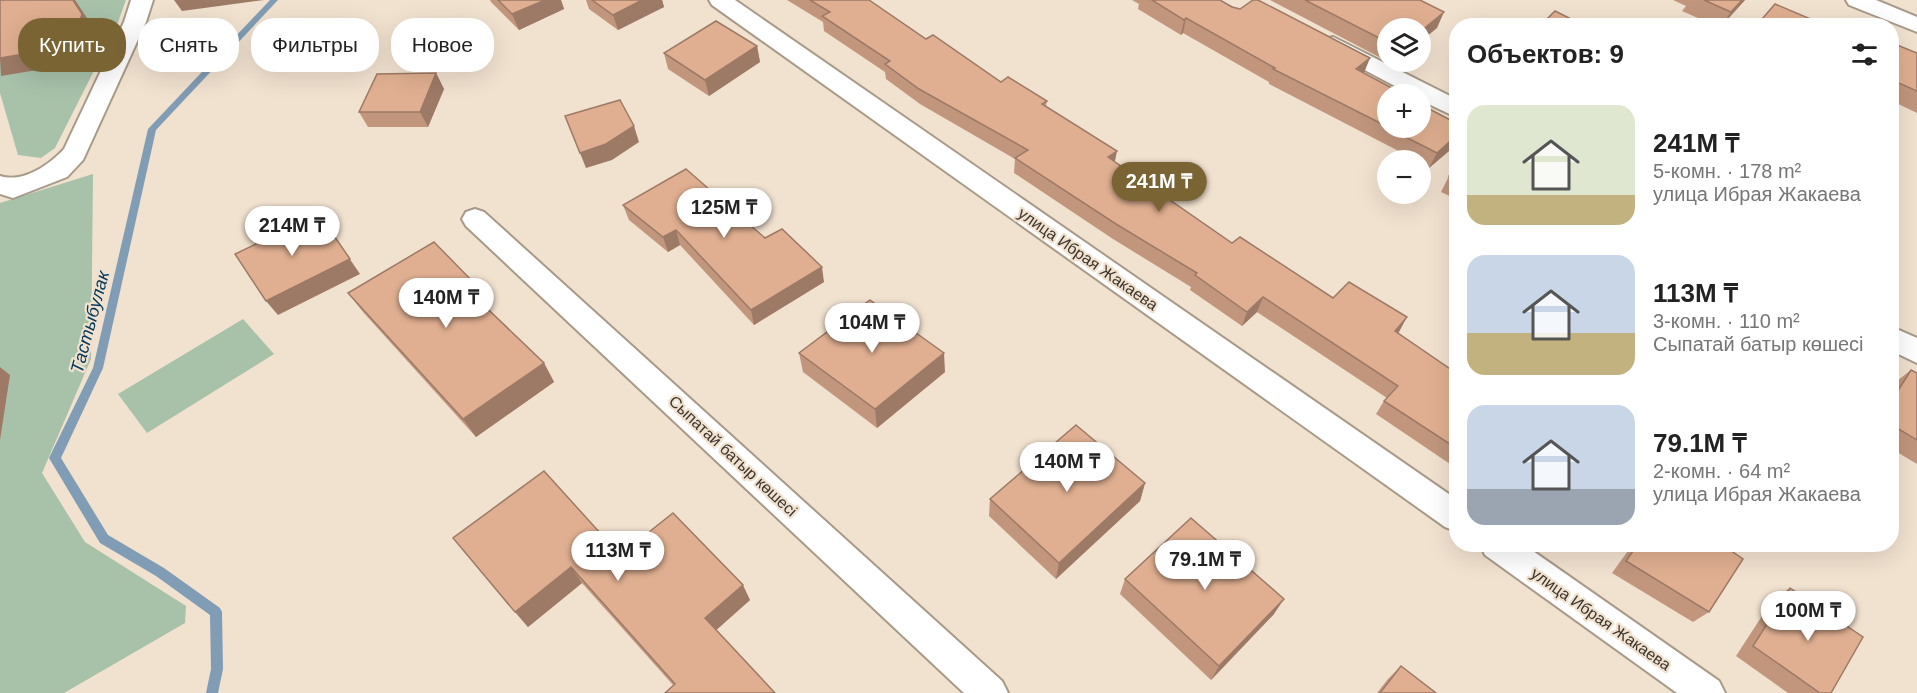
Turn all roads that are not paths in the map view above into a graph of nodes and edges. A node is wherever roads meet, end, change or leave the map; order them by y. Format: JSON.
{"nodes":[{"id":1,"x":142,"y":0,"type":"edge"},
{"id":2,"x":720,"y":0,"type":"edge"},
{"id":3,"x":1857,"y":0,"type":"edge"},
{"id":4,"x":1917,"y":25,"type":"edge"},
{"id":5,"x":1311,"y":33,"type":"edge"},
{"id":6,"x":1449,"y":105,"type":"edge"},
{"id":7,"x":0,"y":185,"type":"edge"},
{"id":8,"x":475,"y":219,"type":"dead end"},
{"id":9,"x":1899,"y":342,"type":"edge"},
{"id":10,"x":1917,"y":351,"type":"edge"},
{"id":11,"x":1449,"y":512,"type":"edge"},
{"id":12,"x":1507,"y":552,"type":"edge"},
{"id":13,"x":990,"y":693,"type":"edge"},
{"id":14,"x":1707,"y":693,"type":"edge"}],
"edges":[{"from":1,"to":7,"type":"street"},
{"from":2,"to":11,"type":"street","name":"улица Ибрая Жакаева"},
{"from":3,"to":4,"type":"street"},
{"from":5,"to":6,"type":"street"},
{"from":8,"to":13,"type":"street","name":"Сыпатай батыр көшесі"},
{"from":9,"to":10,"type":"street"},
{"from":12,"to":14,"type":"street","name":"улица Ибрая Жакаева"}]}
